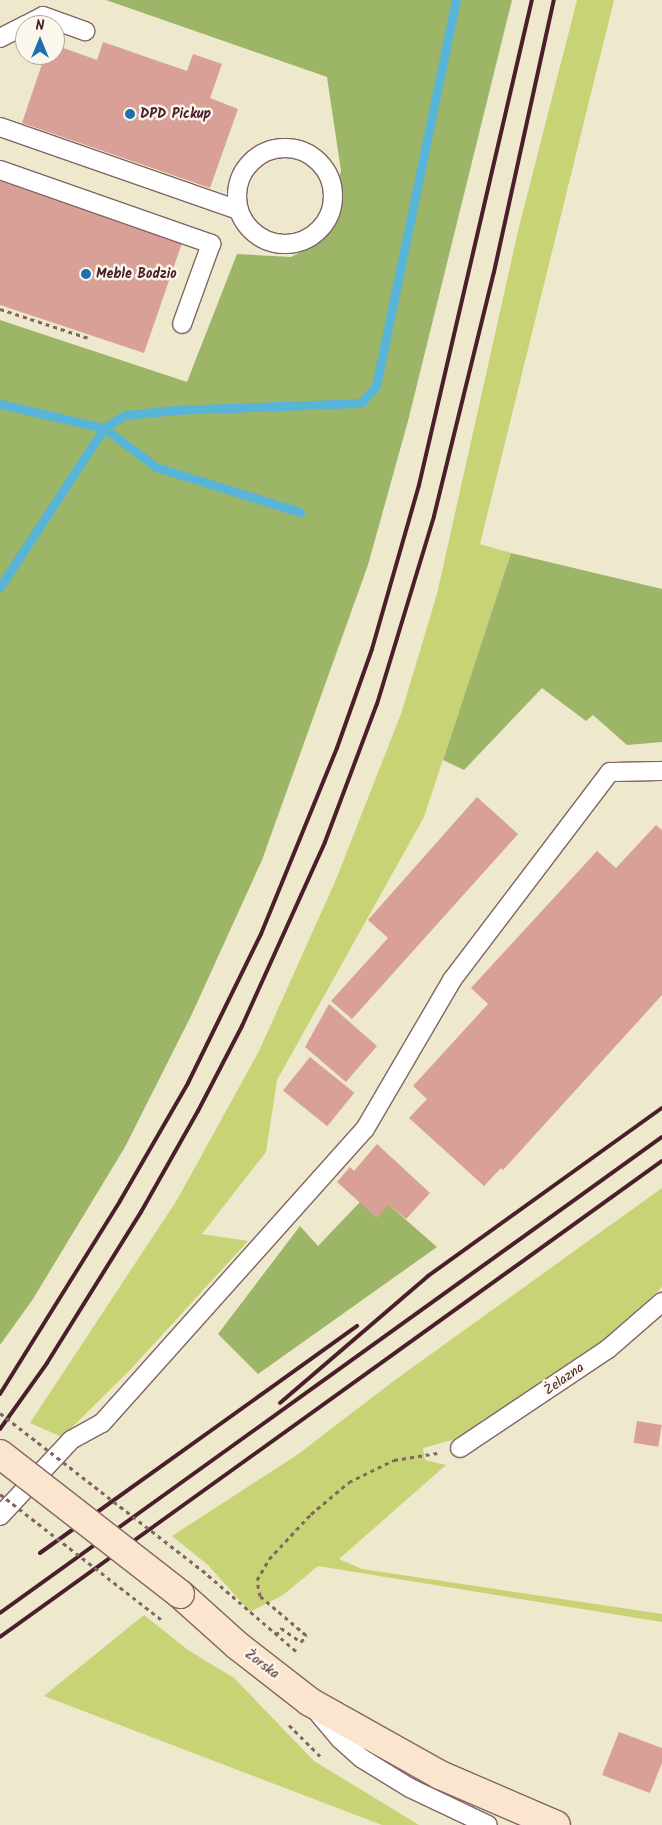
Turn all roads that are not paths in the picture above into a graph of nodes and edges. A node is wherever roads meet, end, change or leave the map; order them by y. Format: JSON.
{"nodes":[{"id":1,"x":65,"y":24,"type":"edge"},
{"id":2,"x":15,"y":30,"type":"edge"},
{"id":3,"x":85,"y":31,"type":"dead end"},
{"id":4,"x":0,"y":38,"type":"edge"},
{"id":5,"x":0,"y":127,"type":"edge"},
{"id":6,"x":0,"y":170,"type":"edge"},
{"id":7,"x":239,"y":210,"type":"junction"},
{"id":8,"x":182,"y":324,"type":"dead end"},
{"id":9,"x":662,"y":771,"type":"edge"},
{"id":10,"x":662,"y":1302,"type":"edge"},
{"id":11,"x":460,"y":1448,"type":"road end"},
{"id":12,"x":0,"y":1454,"type":"edge"},
{"id":13,"x":0,"y":1516,"type":"edge"},
{"id":14,"x":310,"y":1702,"type":"junction"},
{"id":15,"x":488,"y":1825,"type":"edge"},
{"id":16,"x":556,"y":1825,"type":"edge"}],
"edges":[{"from":1,"to":3,"type":"lane"},
{"from":2,"to":4,"type":"lane"},
{"from":5,"to":7,"type":"lane"},
{"from":6,"to":8,"type":"lane"},
{"from":7,"to":7,"type":"lane"},
{"from":9,"to":13,"type":"lane"},
{"from":10,"to":11,"type":"lane","name":"Żelazna"},
{"from":12,"to":14,"type":"main road","name":"Żorska","bridge":true},
{"from":14,"to":15,"type":"lane"},
{"from":14,"to":16,"type":"main road","name":"Żorska"}]}
